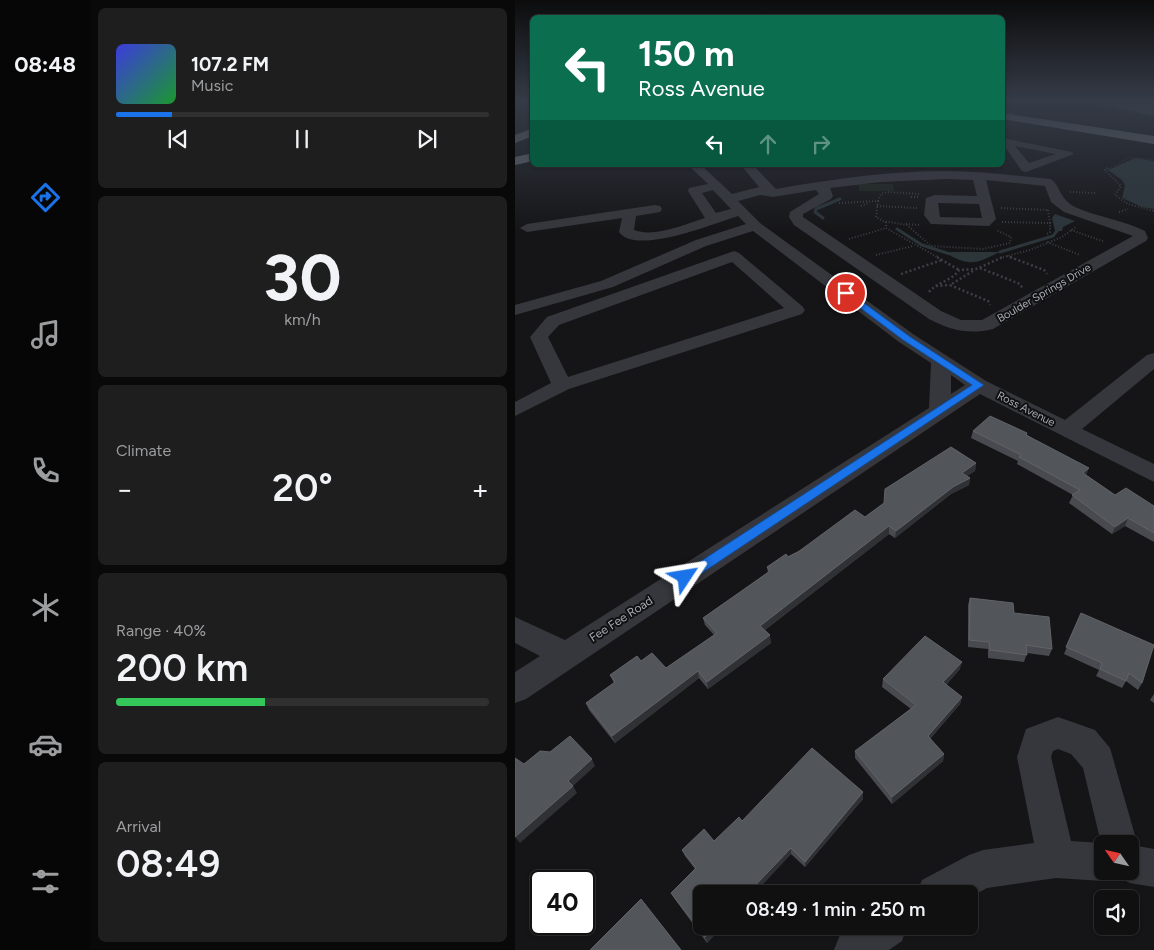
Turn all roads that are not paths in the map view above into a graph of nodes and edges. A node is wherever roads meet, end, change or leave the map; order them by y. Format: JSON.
{"nodes":[{"id":1,"x":1007,"y":144,"type":"edge"},
{"id":2,"x":1020,"y":144,"type":"edge"},
{"id":3,"x":530,"y":158,"type":"edge"},
{"id":4,"x":515,"y":161,"type":"edge"},
{"id":5,"x":696,"y":167,"type":"edge"},
{"id":6,"x":749,"y":167,"type":"edge"},
{"id":7,"x":1026,"y":168,"type":"junction"},
{"id":8,"x":979,"y":177,"type":"junction"},
{"id":9,"x":1011,"y":180,"type":"junction"},
{"id":10,"x":818,"y":185,"type":"junction"},
{"id":11,"x":715,"y":186,"type":"junction"},
{"id":12,"x":772,"y":193,"type":"junction"},
{"id":13,"x":989,"y":204,"type":"road end"},
{"id":14,"x":734,"y":205,"type":"junction"},
{"id":15,"x":655,"y":209,"type":"dead end"},
{"id":16,"x":630,"y":213,"type":"junction"},
{"id":17,"x":714,"y":218,"type":"junction"},
{"id":18,"x":755,"y":226,"type":"junction"},
{"id":19,"x":527,"y":228,"type":"dead end"},
{"id":20,"x":653,"y":264,"type":"junction"},
{"id":21,"x":677,"y":276,"type":"junction"},
{"id":22,"x":515,"y":310,"type":"edge"},
{"id":23,"x":958,"y":327,"type":"junction"},
{"id":24,"x":906,"y":338,"type":"junction"},
{"id":25,"x":1154,"y":359,"type":"edge"},
{"id":26,"x":941,"y":361,"type":"junction"},
{"id":27,"x":562,"y":385,"type":"junction"},
{"id":28,"x":979,"y":385,"type":"junction"},
{"id":29,"x":515,"y":410,"type":"edge"},
{"id":30,"x":940,"y":410,"type":"junction"},
{"id":31,"x":1067,"y":430,"type":"junction"},
{"id":32,"x":1154,"y":474,"type":"edge"},
{"id":33,"x":515,"y":629,"type":"edge"},
{"id":34,"x":567,"y":655,"type":"junction"},
{"id":35,"x":515,"y":689,"type":"edge"},
{"id":36,"x":1117,"y":835,"type":"edge"},
{"id":37,"x":1056,"y":860,"type":"junction"},
{"id":38,"x":1094,"y":862,"type":"edge"},
{"id":39,"x":1139,"y":866,"type":"edge"},
{"id":40,"x":1154,"y":868,"type":"edge"},
{"id":41,"x":953,"y":885,"type":"edge"},
{"id":42,"x":875,"y":935,"type":"edge"},
{"id":43,"x":855,"y":950,"type":"edge"}],
"edges":[{"from":1,"to":7,"type":"street"},
{"from":2,"to":7,"type":"street"},
{"from":3,"to":4,"type":"highway"},
{"from":5,"to":11,"type":"street","name":"Ross Avenue"},
{"from":6,"to":12,"type":"street"},
{"from":7,"to":9,"type":"street"},
{"from":8,"to":9,"type":"street"},
{"from":8,"to":10,"type":"street"},
{"from":8,"to":13,"type":"street"},
{"from":9,"to":23,"type":"street","name":"Boulder Springs Drive"},
{"from":10,"to":12,"type":"street"},
{"from":10,"to":23,"type":"street"},
{"from":11,"to":14,"type":"street","name":"Ross Avenue"},
{"from":11,"to":17,"type":"street"},
{"from":12,"to":14,"type":"street"},
{"from":14,"to":17,"type":"street"},
{"from":14,"to":18,"type":"street","name":"Ross Avenue"},
{"from":15,"to":16,"type":"street"},
{"from":16,"to":17,"type":"street"},
{"from":16,"to":19,"type":"street"},
{"from":18,"to":20,"type":"street"},
{"from":18,"to":24,"type":"street","name":"Ross Avenue"},
{"from":20,"to":21,"type":"street"},
{"from":20,"to":22,"type":"street"},
{"from":21,"to":27,"type":"street"},
{"from":21,"to":27,"type":"street"},
{"from":23,"to":24,"type":"street"},
{"from":24,"to":26,"type":"street","name":"Ross Avenue"},
{"from":25,"to":31,"type":"street"},
{"from":26,"to":28,"type":"street","name":"Ross Avenue"},
{"from":26,"to":30,"type":"street"},
{"from":27,"to":29,"type":"street"},
{"from":28,"to":30,"type":"street","name":"Fee Fee Road"},
{"from":28,"to":31,"type":"street","name":"Ross Avenue"},
{"from":30,"to":34,"type":"street","name":"Fee Fee Road"},
{"from":31,"to":32,"type":"street","name":"Ross Avenue"},
{"from":33,"to":34,"type":"street"},
{"from":34,"to":35,"type":"street","name":"Fee Fee Road"},
{"from":36,"to":37,"type":"street"},
{"from":37,"to":38,"type":"street"},
{"from":37,"to":41,"type":"street"},
{"from":39,"to":40,"type":"street"},
{"from":42,"to":43,"type":"street"}]}
